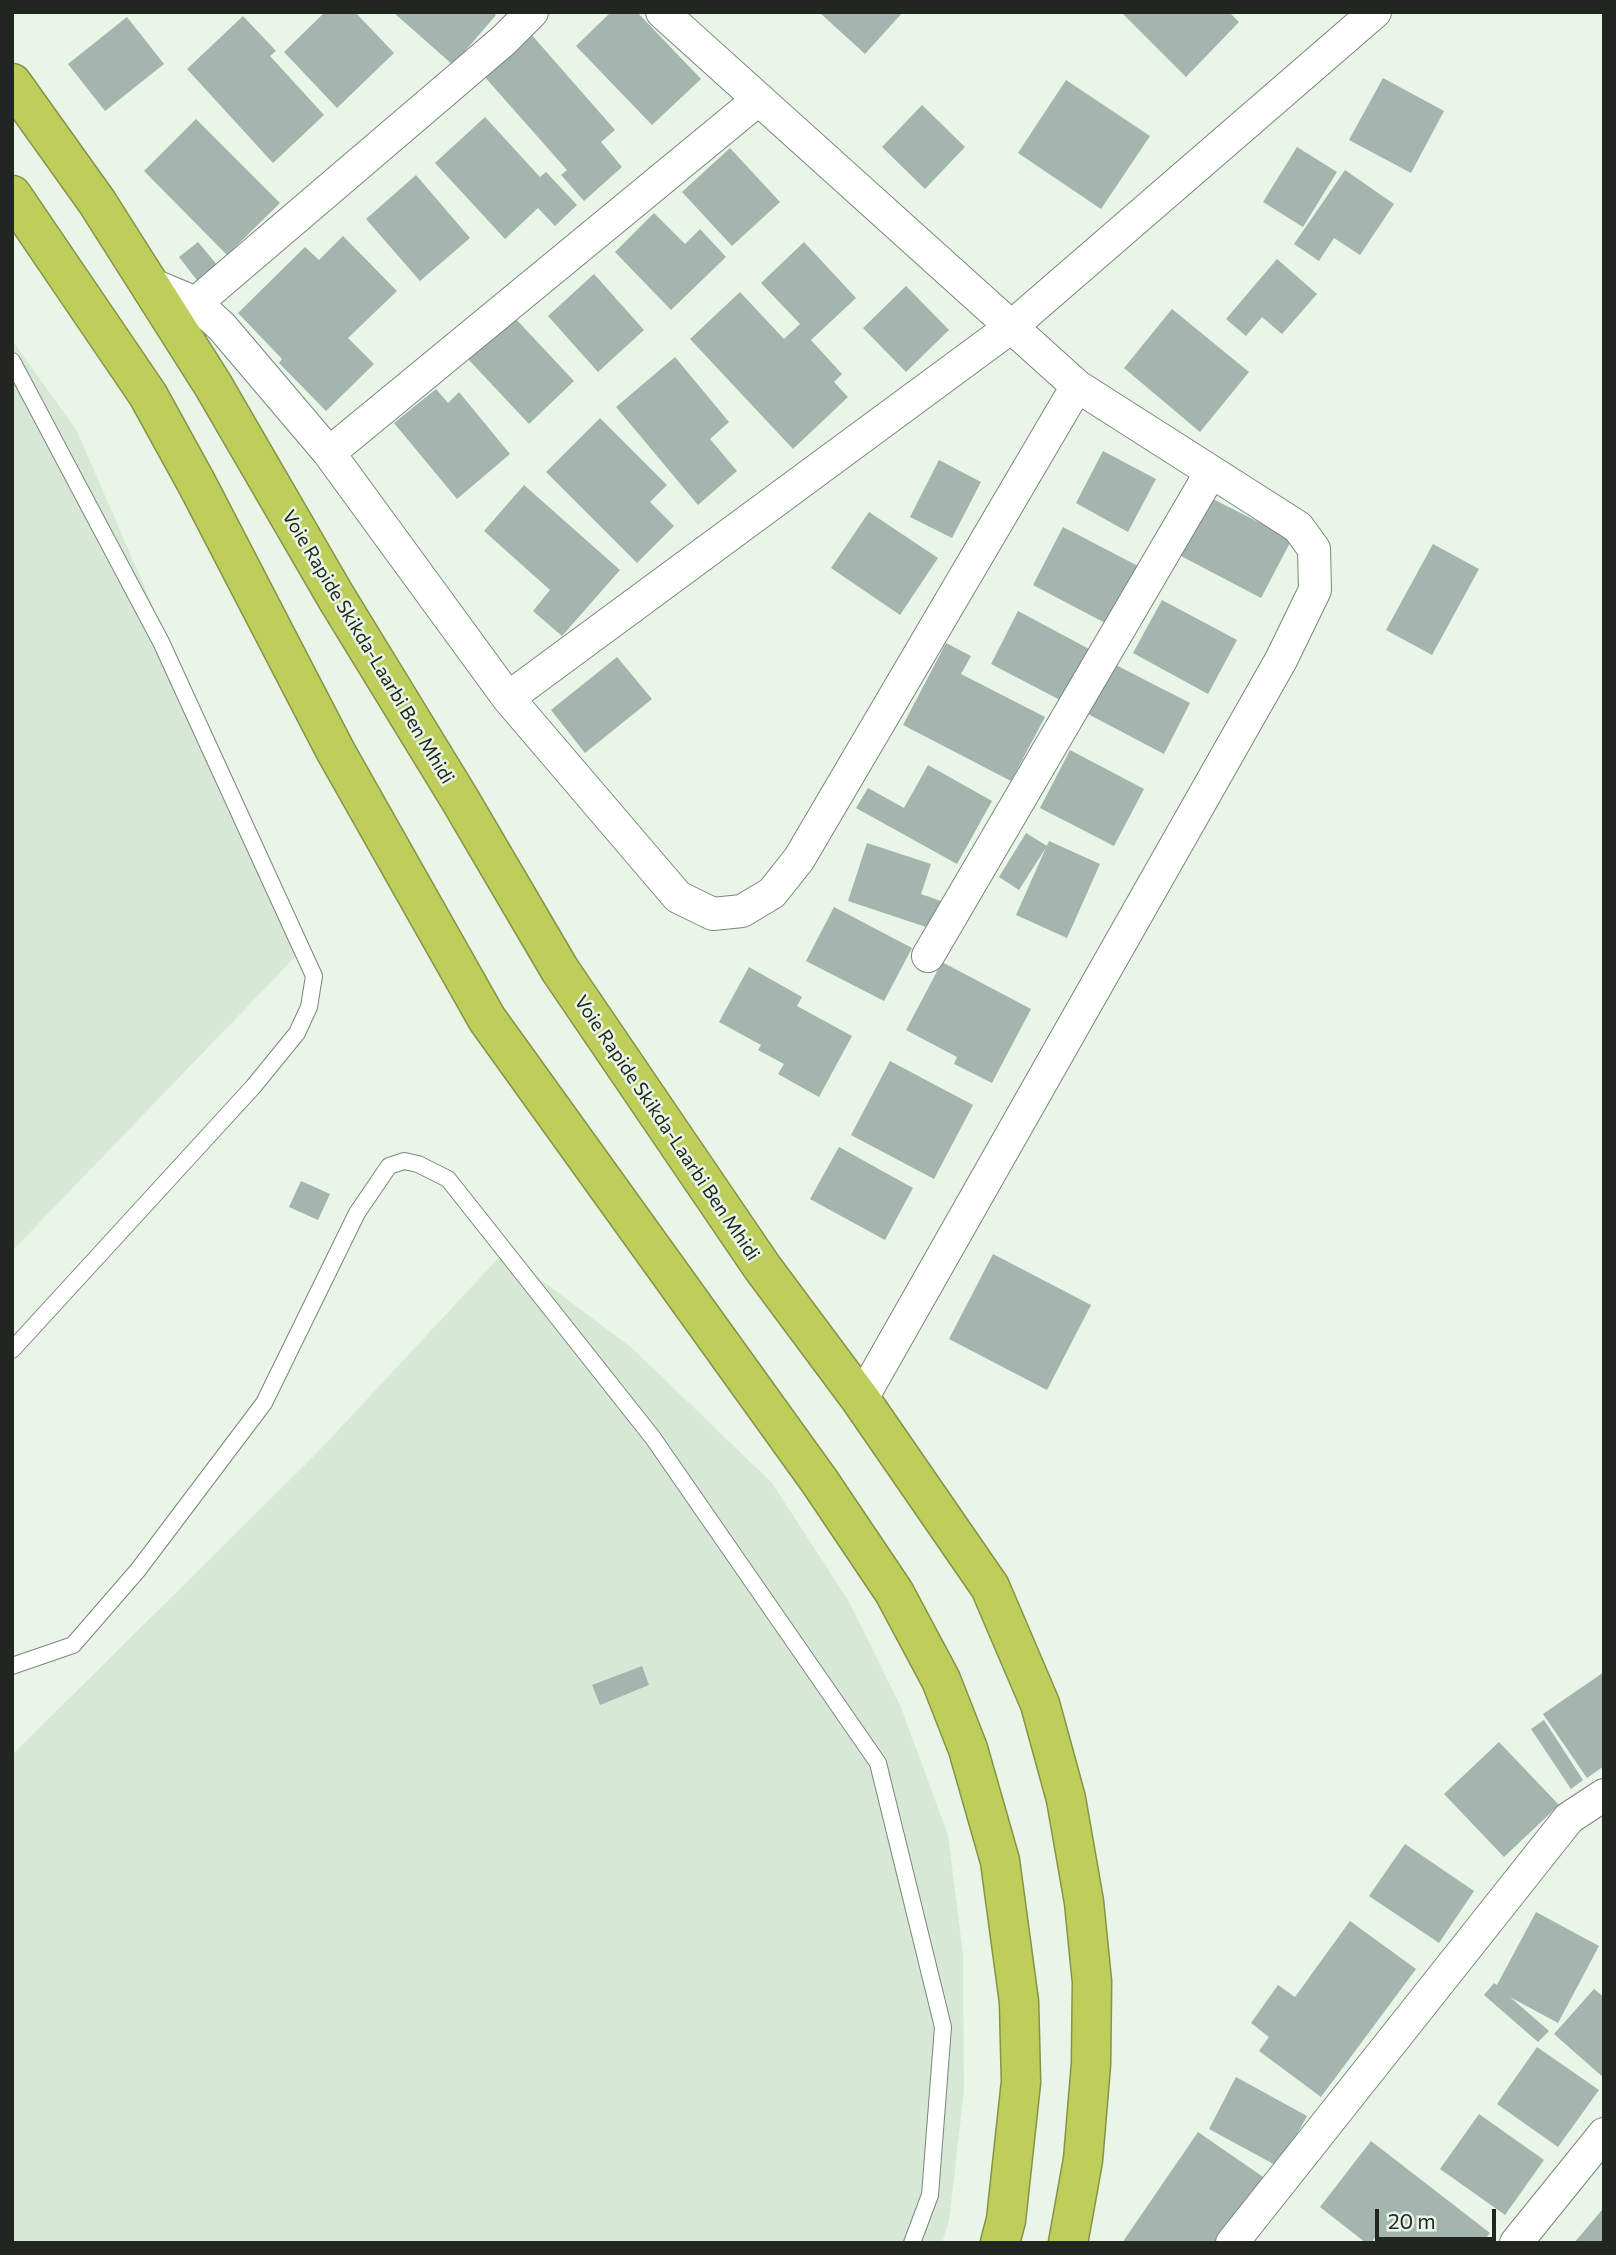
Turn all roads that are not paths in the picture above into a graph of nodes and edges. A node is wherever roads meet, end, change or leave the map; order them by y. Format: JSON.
{"nodes":[{"id":1,"x":533,"y":12,"type":"edge"},
{"id":2,"x":662,"y":12,"type":"edge"},
{"id":3,"x":1375,"y":12,"type":"edge"},
{"id":4,"x":12,"y":83,"type":"edge"},
{"id":5,"x":759,"y":99,"type":"junction"},
{"id":6,"x":12,"y":195,"type":"edge"},
{"id":7,"x":148,"y":283,"type":"junction"},
{"id":8,"x":196,"y":303,"type":"junction"},
{"id":9,"x":1011,"y":327,"type":"junction"},
{"id":10,"x":12,"y":361,"type":"edge"},
{"id":11,"x":1077,"y":386,"type":"junction"},
{"id":12,"x":329,"y":453,"type":"junction"},
{"id":13,"x":1211,"y":472,"type":"junction"},
{"id":14,"x":508,"y":698,"type":"junction"},
{"id":15,"x":928,"y":956,"type":"dead end"},
{"id":16,"x":12,"y":1350,"type":"edge"},
{"id":17,"x":861,"y":1401,"type":"junction"},
{"id":18,"x":12,"y":1666,"type":"edge"},
{"id":19,"x":1604,"y":1795,"type":"edge"},
{"id":20,"x":1604,"y":2134,"type":"edge"},
{"id":21,"x":912,"y":2243,"type":"edge"},
{"id":22,"x":1000,"y":2243,"type":"edge"},
{"id":23,"x":1068,"y":2243,"type":"edge"},
{"id":24,"x":1232,"y":2243,"type":"edge"},
{"id":25,"x":1516,"y":2243,"type":"edge"}],
"edges":[{"from":1,"to":8,"type":"street"},
{"from":2,"to":5,"type":"street"},
{"from":3,"to":9,"type":"street"},
{"from":4,"to":7,"type":"highway","name":"Voie Rapide Skikda-Laarbi Ben Mhidi"},
{"from":5,"to":9,"type":"street"},
{"from":5,"to":12,"type":"street"},
{"from":6,"to":22,"type":"highway"},
{"from":7,"to":8,"type":"street"},
{"from":7,"to":17,"type":"highway","name":"Voie Rapide Skikda-Laarbi Ben Mhidi"},
{"from":8,"to":12,"type":"street"},
{"from":9,"to":11,"type":"street"},
{"from":9,"to":14,"type":"street"},
{"from":10,"to":16,"type":"lane"},
{"from":11,"to":13,"type":"street"},
{"from":11,"to":14,"type":"street"},
{"from":12,"to":14,"type":"street"},
{"from":13,"to":15,"type":"street"},
{"from":13,"to":17,"type":"street"},
{"from":17,"to":23,"type":"highway","name":"Voie Rapide Skikda-Laarbi Ben Mhidi"},
{"from":18,"to":21,"type":"lane"},
{"from":19,"to":24,"type":"street"},
{"from":20,"to":25,"type":"street"}]}
